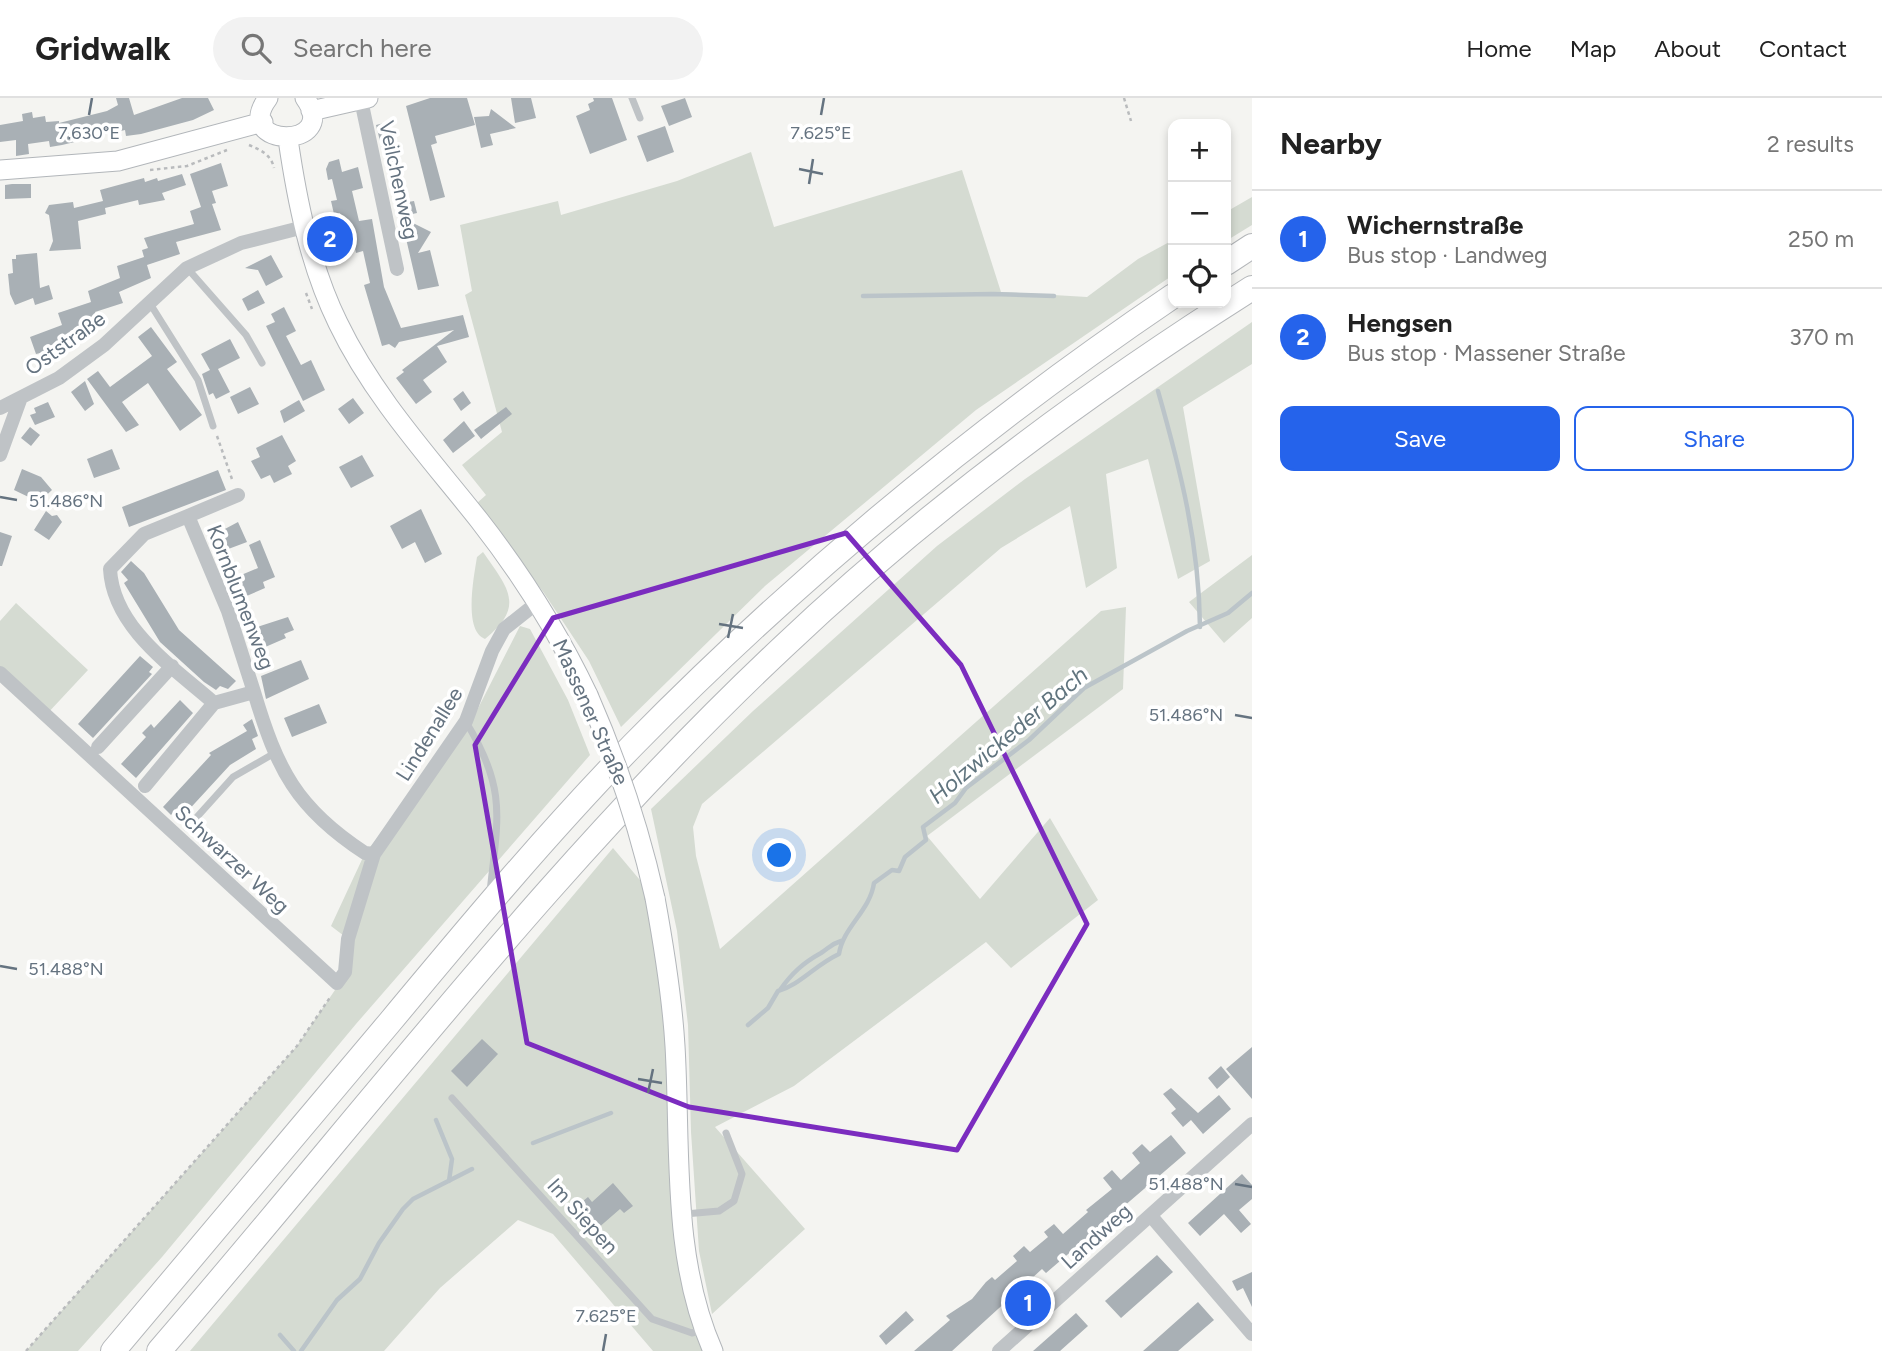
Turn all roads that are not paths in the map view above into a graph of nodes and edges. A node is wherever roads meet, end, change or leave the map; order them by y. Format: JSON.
{"nodes":[{"id":1,"x":268,"y":98,"type":"edge"},
{"id":2,"x":632,"y":98,"type":"edge"},
{"id":3,"x":364,"y":99,"type":"edge"},
{"id":4,"x":308,"y":104,"type":"edge"},
{"id":5,"x":640,"y":118,"type":"dead end"},
{"id":6,"x":263,"y":122,"type":"junction"},
{"id":7,"x":288,"y":139,"type":"junction"},
{"id":8,"x":0,"y":170,"type":"edge"},
{"id":9,"x":304,"y":227,"type":"junction"},
{"id":10,"x":1252,"y":246,"type":"edge"},
{"id":11,"x":1231,"y":260,"type":"edge"},
{"id":12,"x":187,"y":268,"type":"junction"},
{"id":13,"x":397,"y":269,"type":"dead end"},
{"id":14,"x":1252,"y":288,"type":"edge"},
{"id":15,"x":1168,"y":300,"type":"edge"},
{"id":16,"x":149,"y":302,"type":"junction"},
{"id":17,"x":262,"y":363,"type":"dead end"},
{"id":18,"x":20,"y":400,"type":"junction"},
{"id":19,"x":0,"y":408,"type":"edge"},
{"id":20,"x":213,"y":426,"type":"road end"},
{"id":21,"x":0,"y":455,"type":"edge"},
{"id":22,"x":238,"y":495,"type":"road end"},
{"id":23,"x":188,"y":516,"type":"junction"},
{"id":24,"x":538,"y":602,"type":"junction"},
{"id":25,"x":172,"y":666,"type":"junction"},
{"id":26,"x":0,"y":673,"type":"edge"},
{"id":27,"x":254,"y":692,"type":"junction"},
{"id":28,"x":214,"y":703,"type":"junction"},
{"id":29,"x":466,"y":721,"type":"junction"},
{"id":30,"x":98,"y":747,"type":"dead end"},
{"id":31,"x":273,"y":754,"type":"junction"},
{"id":32,"x":145,"y":786,"type":"dead end"},
{"id":33,"x":187,"y":828,"type":"dead end"},
{"id":34,"x":374,"y":854,"type":"junction"},
{"id":35,"x":489,"y":902,"type":"junction"},
{"id":36,"x":452,"y":1098,"type":"dead end"},
{"id":37,"x":1252,"y":1125,"type":"edge"},
{"id":38,"x":726,"y":1133,"type":"dead end"},
{"id":39,"x":682,"y":1214,"type":"junction"},
{"id":40,"x":1151,"y":1216,"type":"junction"},
{"id":41,"x":1250,"y":1328,"type":"edge"},
{"id":42,"x":704,"y":1330,"type":"junction"},
{"id":43,"x":113,"y":1351,"type":"edge"},
{"id":44,"x":159,"y":1351,"type":"edge"},
{"id":45,"x":713,"y":1351,"type":"edge"},
{"id":46,"x":999,"y":1351,"type":"edge"}],
"edges":[{"from":1,"to":6,"type":"main road"},
{"from":2,"to":5,"type":"lane"},
{"from":3,"to":4,"type":"main road"},
{"from":3,"to":13,"type":"street","name":"Veilchenweg"},
{"from":4,"to":7,"type":"main road"},
{"from":6,"to":7,"type":"main road"},
{"from":6,"to":8,"type":"main road"},
{"from":7,"to":9,"type":"main road","name":"Massener Straße"},
{"from":9,"to":12,"type":"street","name":"Oststraße"},
{"from":9,"to":24,"type":"main road","name":"Massener Straße"},
{"from":10,"to":11,"type":"highway"},
{"from":12,"to":16,"type":"street","name":"Oststraße"},
{"from":12,"to":17,"type":"lane"},
{"from":14,"to":44,"type":"highway"},
{"from":15,"to":35,"type":"highway"},
{"from":16,"to":18,"type":"street","name":"Oststraße"},
{"from":16,"to":20,"type":"lane"},
{"from":18,"to":19,"type":"street","name":"Oststraße"},
{"from":18,"to":21,"type":"street"},
{"from":22,"to":23,"type":"street","name":"Kornblumenweg"},
{"from":23,"to":25,"type":"street","name":"Kornblumenweg"},
{"from":23,"to":27,"type":"street","name":"Kornblumenweg"},
{"from":24,"to":29,"type":"street","name":"Lindenallee"},
{"from":24,"to":39,"type":"main road","name":"Massener Straße","bridge":true},
{"from":25,"to":28,"type":"street","name":"Kornblumenweg"},
{"from":25,"to":30,"type":"street"},
{"from":26,"to":34,"type":"street","name":"Schwarzer Weg"},
{"from":27,"to":28,"type":"street","name":"Kornblumenweg"},
{"from":27,"to":31,"type":"street","name":"Kornblumenweg"},
{"from":28,"to":32,"type":"street"},
{"from":29,"to":34,"type":"street","name":"Lindenallee"},
{"from":29,"to":35,"type":"lane"},
{"from":31,"to":33,"type":"lane"},
{"from":31,"to":34,"type":"street","name":"Kornblumenweg"},
{"from":35,"to":43,"type":"highway"},
{"from":36,"to":42,"type":"lane","name":"Im Siepen"},
{"from":37,"to":40,"type":"street","name":"Landweg"},
{"from":38,"to":39,"type":"lane"},
{"from":39,"to":42,"type":"main road","name":"Massener Straße"},
{"from":40,"to":41,"type":"street"},
{"from":40,"to":46,"type":"street","name":"Landweg"},
{"from":42,"to":45,"type":"main road","name":"Massener Straße"}]}
